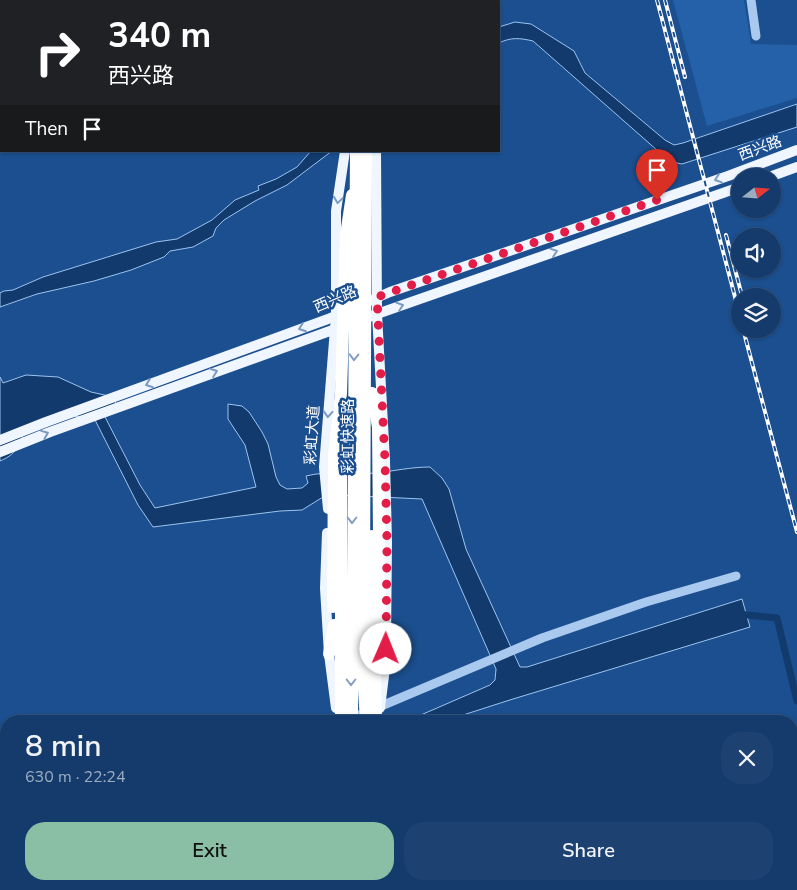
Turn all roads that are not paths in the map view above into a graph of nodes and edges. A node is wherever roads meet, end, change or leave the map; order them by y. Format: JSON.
{"nodes":[{"id":1,"x":751,"y":0,"type":"edge"},
{"id":2,"x":756,"y":36,"type":"dead end"},
{"id":3,"x":797,"y":150,"type":"edge"},
{"id":4,"x":345,"y":152,"type":"edge"},
{"id":5,"x":364,"y":154,"type":"edge"},
{"id":6,"x":797,"y":168,"type":"edge"},
{"id":7,"x":781,"y":173,"type":"edge"},
{"id":8,"x":731,"y":190,"type":"edge"},
{"id":9,"x":377,"y":297,"type":"junction"},
{"id":10,"x":377,"y":314,"type":"junction"},
{"id":11,"x":336,"y":316,"type":"junction"},
{"id":12,"x":342,"y":392,"type":"junction"},
{"id":13,"x":372,"y":393,"type":"junction"},
{"id":14,"x":0,"y":440,"type":"edge"},
{"id":15,"x":0,"y":452,"type":"edge"},
{"id":16,"x":736,"y":576,"type":"dead end"},
{"id":17,"x":329,"y":654,"type":"junction"},
{"id":18,"x":386,"y":666,"type":"junction"},
{"id":19,"x":340,"y":715,"type":"edge"},
{"id":20,"x":341,"y":715,"type":"edge"},
{"id":21,"x":352,"y":715,"type":"edge"},
{"id":22,"x":366,"y":715,"type":"edge"},
{"id":23,"x":380,"y":715,"type":"edge"},
{"id":24,"x":380,"y":715,"type":"edge"},
{"id":25,"x":384,"y":715,"type":"edge"}],
"edges":[{"from":1,"to":2,"type":"street"},
{"from":3,"to":9,"type":"main road","name":"西兴路","one_way":true},
{"from":4,"to":11,"type":"main road","name":"彩虹大道","one_way":true},
{"from":5,"to":9,"type":"main road"},
{"from":5,"to":12,"type":"highway","bridge":true},
{"from":5,"to":13,"type":"highway","bridge":true},
{"from":5,"to":21,"type":"highway","name":"彩虹快速路","one_way":true,"bridge":true},
{"from":5,"to":22,"type":"highway","name":"彩虹快速路","bridge":true},
{"from":6,"to":7,"type":"main road","name":"西兴路"},
{"from":10,"to":8,"type":"main road","name":"西兴路","one_way":true},
{"from":9,"to":10,"type":"main road"},
{"from":9,"to":11,"type":"main road","name":"西兴路"},
{"from":15,"to":10,"type":"main road","name":"西兴路","one_way":true},
{"from":10,"to":18,"type":"main road"},
{"from":11,"to":14,"type":"main road","name":"西兴路","one_way":true},
{"from":11,"to":17,"type":"main road","name":"彩虹大道","one_way":true},
{"from":12,"to":17,"type":"highway","bridge":true},
{"from":12,"to":20,"type":"highway","bridge":true},
{"from":13,"to":18,"type":"highway"},
{"from":13,"to":23,"type":"highway","bridge":true},
{"from":16,"to":25,"type":"street"},
{"from":17,"to":19,"type":"main road","name":"彩虹大道"},
{"from":18,"to":24,"type":"main road"}]}
